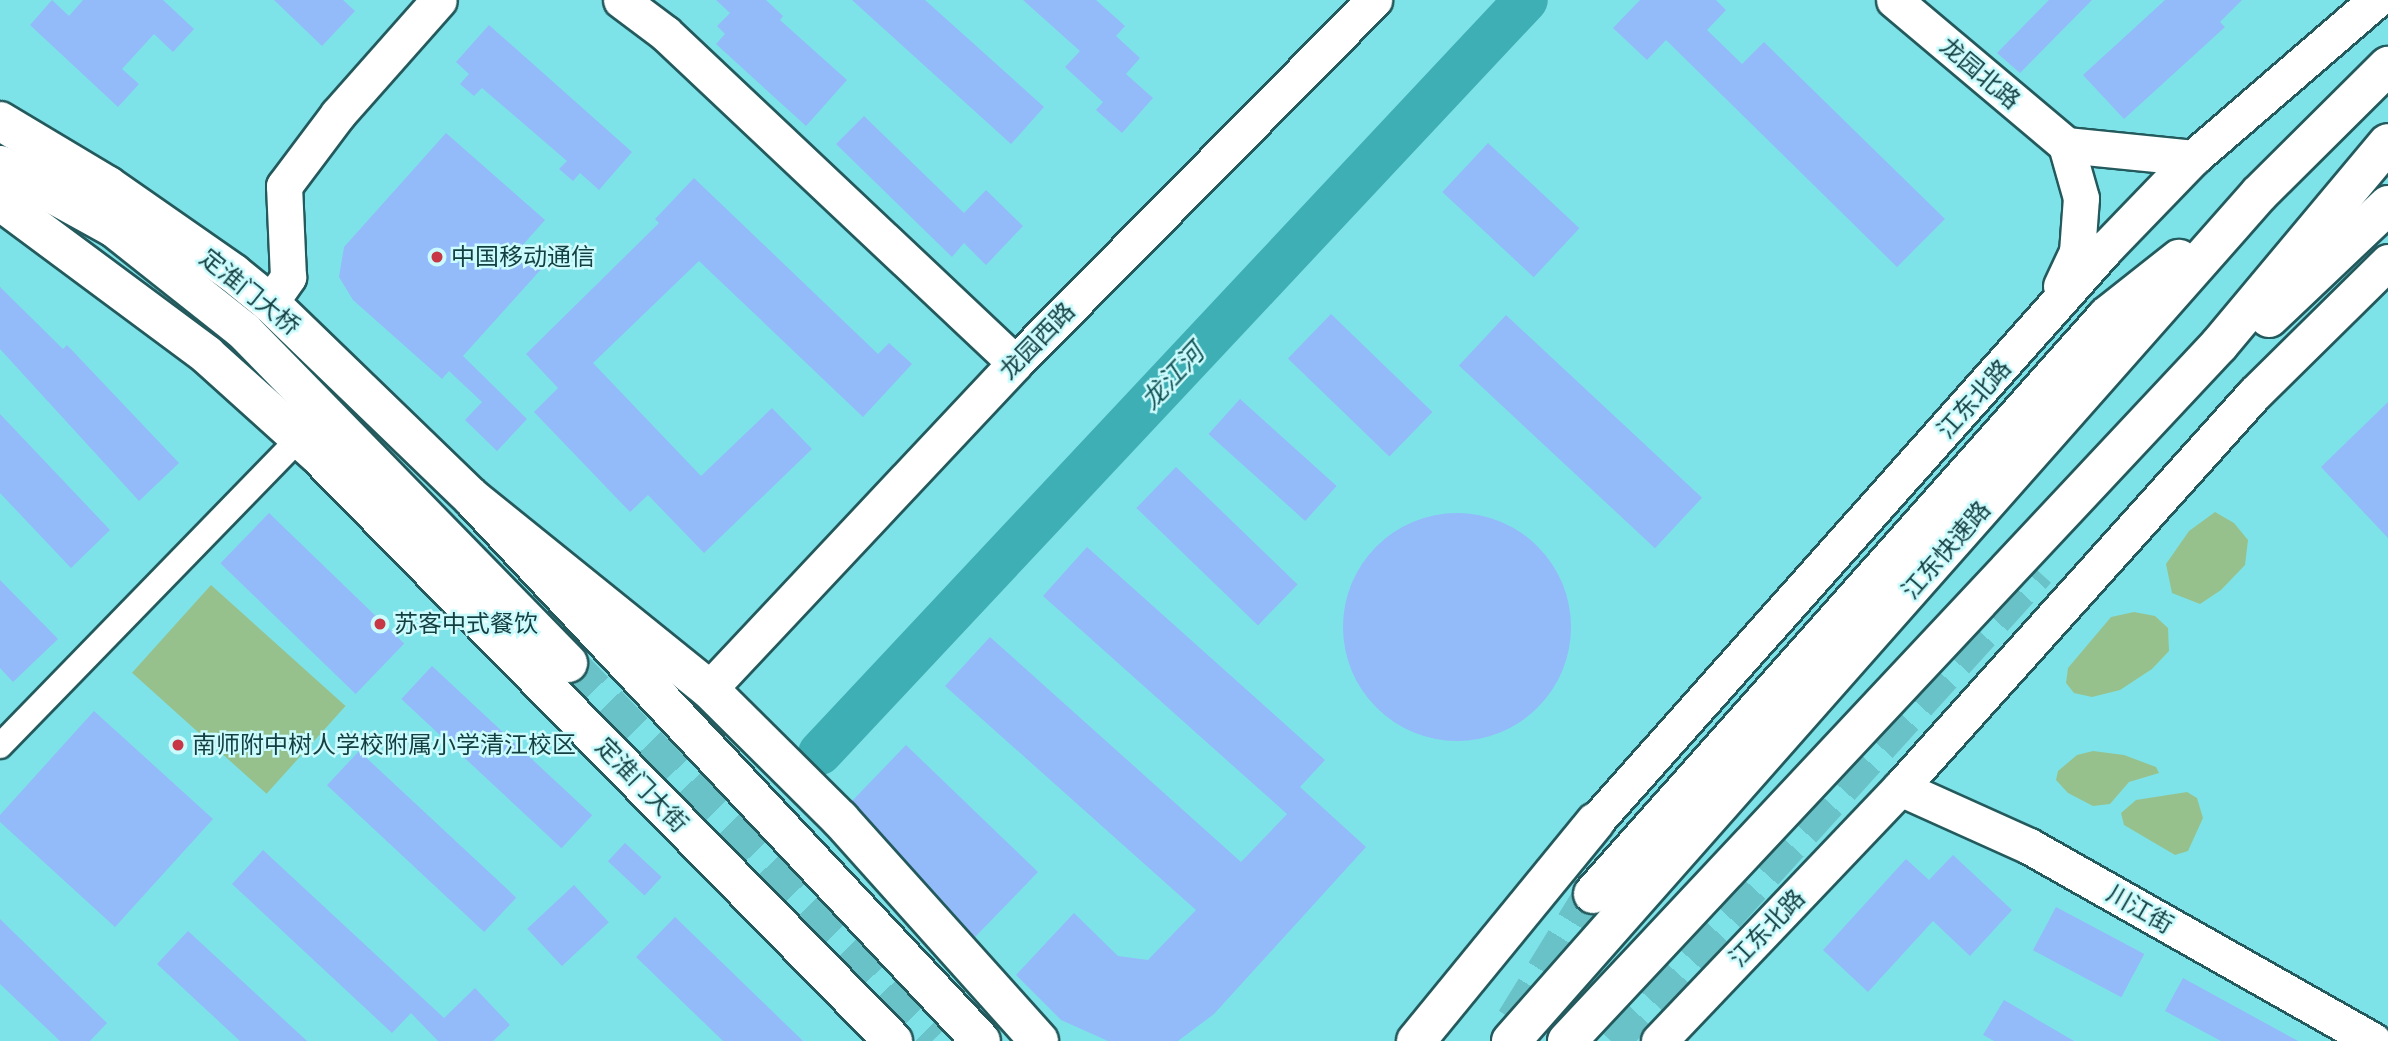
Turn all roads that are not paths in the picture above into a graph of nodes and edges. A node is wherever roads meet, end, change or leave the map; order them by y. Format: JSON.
{"nodes":[{"id":1,"x":439,"y":0,"type":"edge"},
{"id":2,"x":621,"y":0,"type":"edge"},
{"id":3,"x":1374,"y":0,"type":"edge"},
{"id":4,"x":1894,"y":0,"type":"edge"},
{"id":5,"x":2376,"y":0,"type":"edge"},
{"id":6,"x":2388,"y":66,"type":"edge"},
{"id":7,"x":0,"y":121,"type":"edge"},
{"id":8,"x":2388,"y":143,"type":"edge"},
{"id":9,"x":2066,"y":145,"type":"junction"},
{"id":10,"x":2193,"y":158,"type":"junction"},
{"id":11,"x":0,"y":165,"type":"edge"},
{"id":12,"x":2259,"y":194,"type":"junction"},
{"id":13,"x":0,"y":201,"type":"edge"},
{"id":14,"x":2388,"y":205,"type":"edge"},
{"id":15,"x":2388,"y":262,"type":"edge"},
{"id":16,"x":270,"y":303,"type":"junction"},
{"id":17,"x":2044,"y":321,"type":"junction"},
{"id":18,"x":1015,"y":363,"type":"junction"},
{"id":19,"x":299,"y":438,"type":"junction"},
{"id":20,"x":472,"y":498,"type":"junction"},
{"id":21,"x":2037,"y":570,"type":"tunnel mouth"},
{"id":22,"x":568,"y":663,"type":"tunnel mouth"},
{"id":23,"x":709,"y":688,"type":"junction"},
{"id":24,"x":0,"y":746,"type":"edge"},
{"id":25,"x":1900,"y":789,"type":"junction"},
{"id":26,"x":1595,"y":822,"type":"joint"},
{"id":27,"x":1593,"y":894,"type":"tunnel mouth"},
{"id":28,"x":893,"y":1041,"type":"edge"},
{"id":29,"x":981,"y":1041,"type":"edge"},
{"id":30,"x":1039,"y":1041,"type":"edge"},
{"id":31,"x":1416,"y":1041,"type":"edge"},
{"id":32,"x":1511,"y":1041,"type":"edge"},
{"id":33,"x":1567,"y":1041,"type":"edge"},
{"id":34,"x":1659,"y":1041,"type":"edge"},
{"id":35,"x":2373,"y":1041,"type":"edge"}],
"edges":[{"from":1,"to":16,"type":"main road"},
{"from":2,"to":18,"type":"main road"},
{"from":3,"to":18,"type":"main road","name":"龙园西路"},
{"from":4,"to":9,"type":"main road","name":"龙园北路"},
{"from":5,"to":10,"type":"main road","name":"江东北路"},
{"from":6,"to":12,"type":"main road","name":"江东快速路"},
{"from":7,"to":16,"type":"main road","name":"定淮门大桥"},
{"from":8,"to":33,"type":"main road"},
{"from":9,"to":10,"type":"main road"},
{"from":9,"to":17,"type":"main road"},
{"from":10,"to":17,"type":"main road","name":"江东北路"},
{"from":11,"to":22,"type":"main road"},
{"from":12,"to":27,"type":"main road"},
{"from":12,"to":32,"type":"main road","name":"江东快速路"},
{"from":13,"to":19,"type":"main road","name":"定淮门大街"},
{"from":14,"to":21,"type":"main road"},
{"from":15,"to":25,"type":"main road","name":"江东北路"},
{"from":16,"to":20,"type":"main road","name":"定淮门大桥"},
{"from":17,"to":26,"type":"main road","name":"江东北路"},
{"from":18,"to":23,"type":"main road","name":"龙园西路"},
{"from":19,"to":24,"type":"street"},
{"from":19,"to":28,"type":"main road","name":"定淮门大街"},
{"from":20,"to":23,"type":"main road"},
{"from":20,"to":29,"type":"main road"},
{"from":23,"to":30,"type":"main road"},
{"from":25,"to":34,"type":"main road","name":"江东北路"},
{"from":25,"to":35,"type":"main road","name":"川江街"},
{"from":26,"to":31,"type":"main road"}]}
